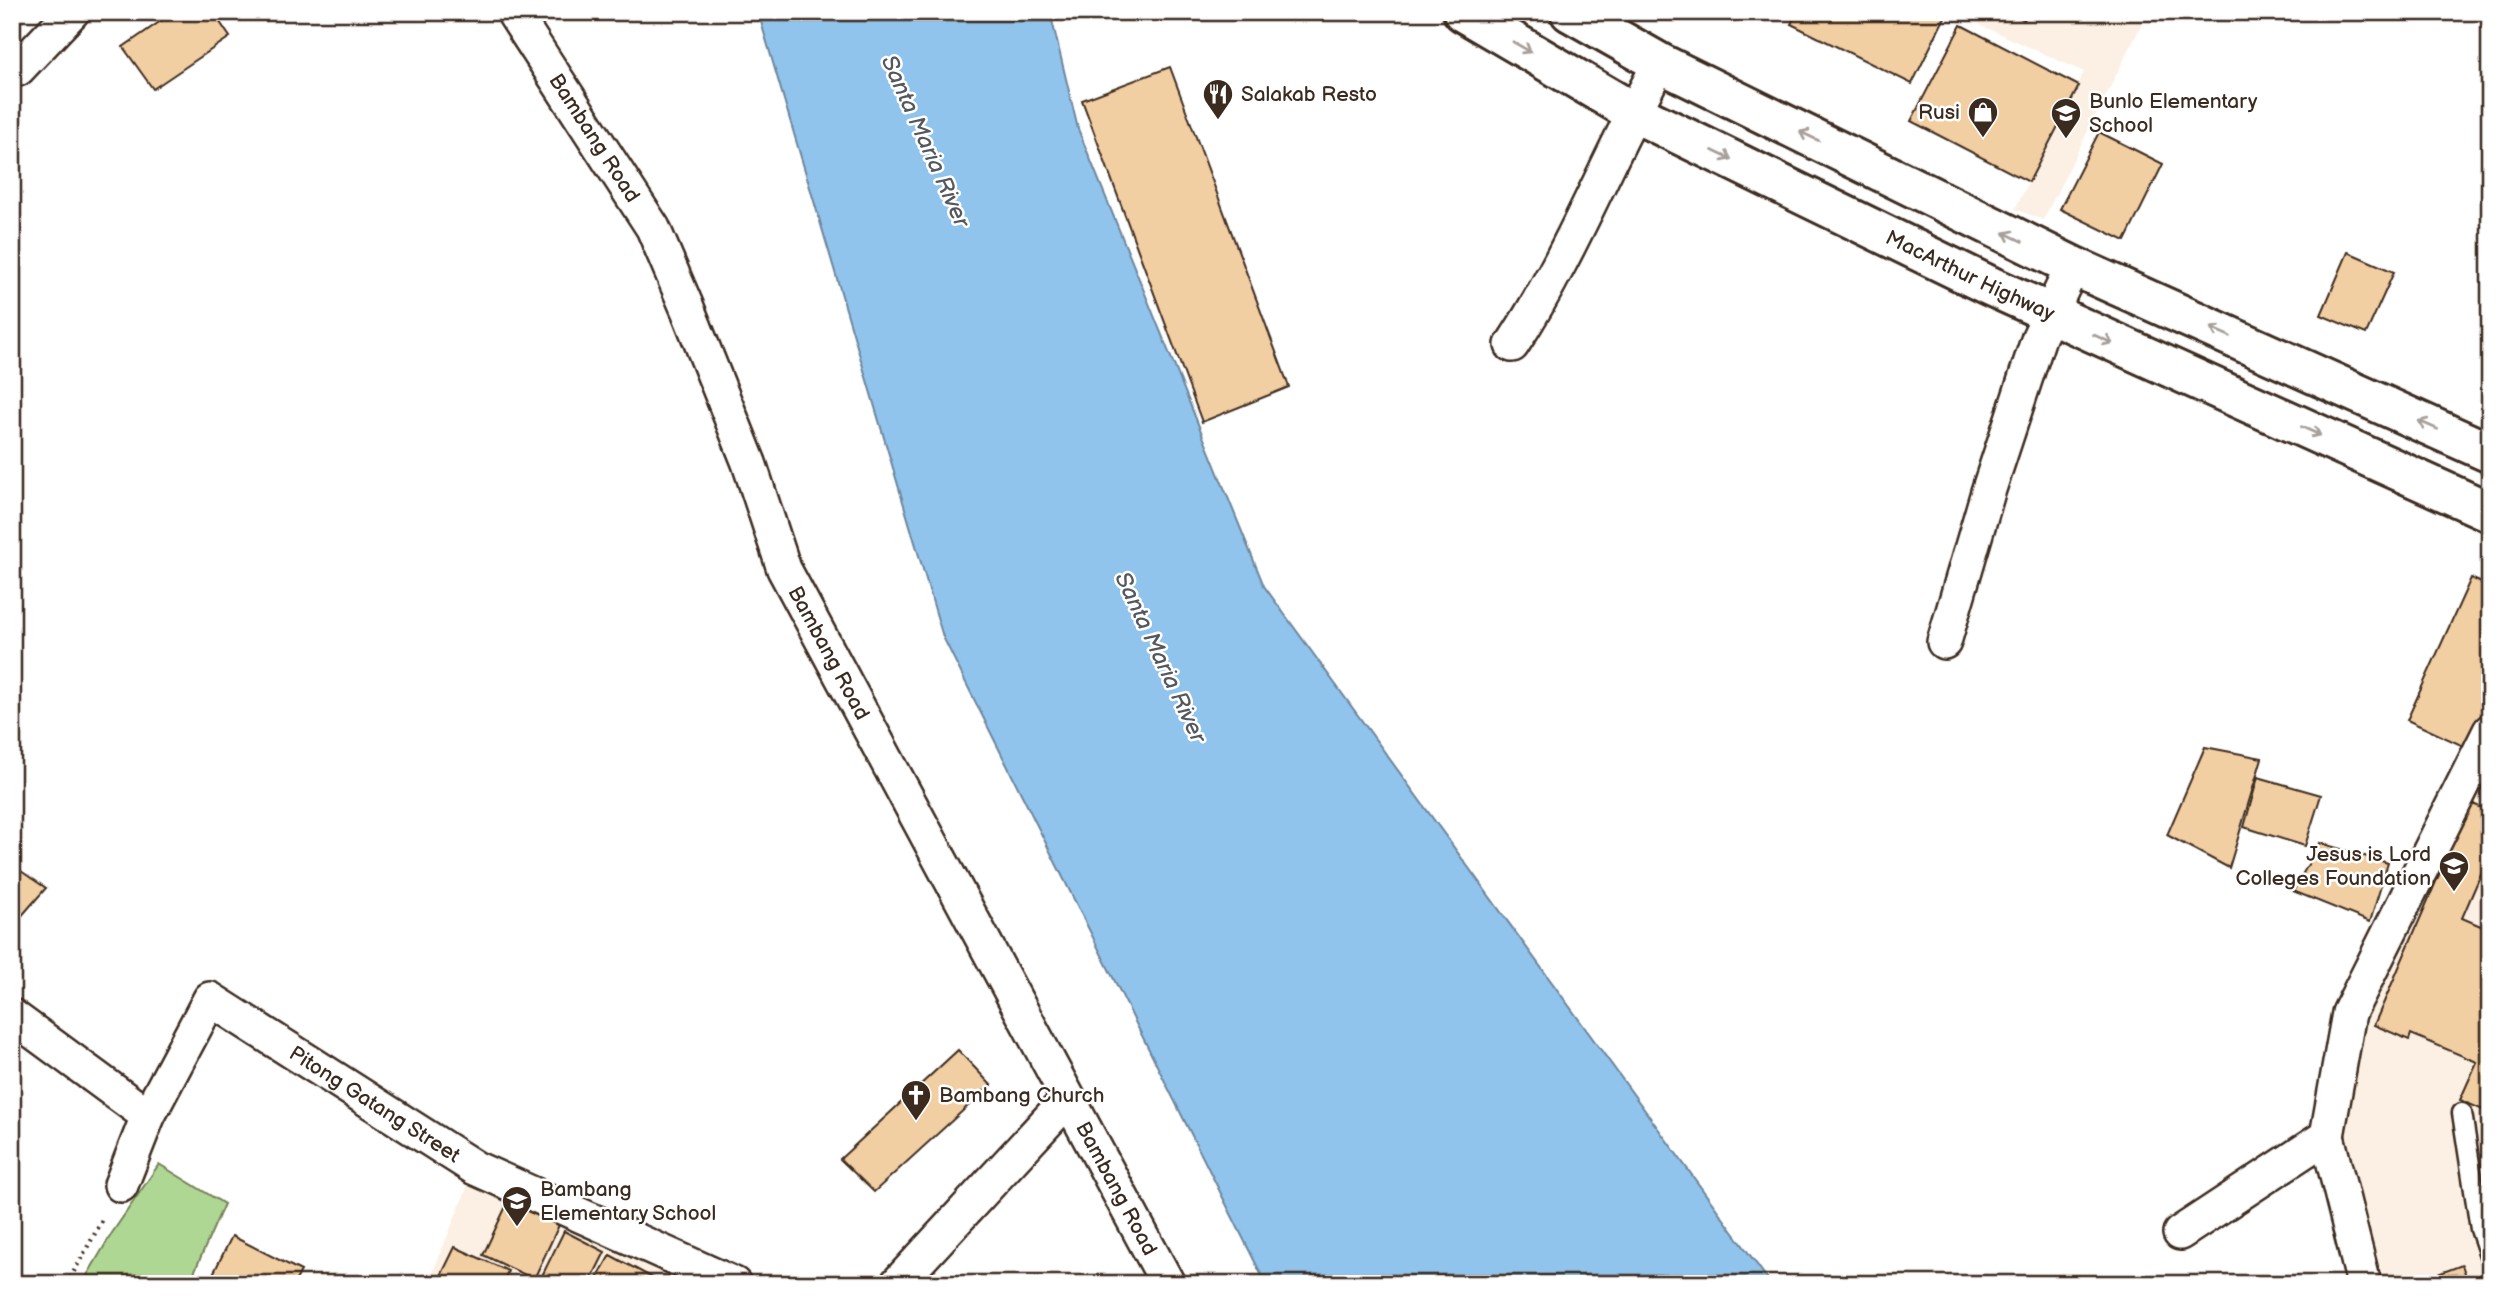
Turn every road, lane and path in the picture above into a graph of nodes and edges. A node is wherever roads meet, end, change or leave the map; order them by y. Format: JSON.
{"nodes":[{"id":1,"x":72,"y":12,"type":"edge"},
{"id":2,"x":513,"y":12,"type":"edge"},
{"id":3,"x":1463,"y":12,"type":"edge"},
{"id":4,"x":1570,"y":12,"type":"edge"},
{"id":5,"x":1660,"y":63,"type":"junction"},
{"id":6,"x":18,"y":69,"type":"dead end"},
{"id":7,"x":1633,"y":112,"type":"junction"},
{"id":8,"x":2073,"y":266,"type":"junction"},
{"id":9,"x":2050,"y":315,"type":"junction"},
{"id":10,"x":1512,"y":345,"type":"dead end"},
{"id":11,"x":2490,"y":453,"type":"edge"},
{"id":12,"x":2490,"y":512,"type":"edge"},
{"id":13,"x":1944,"y":642,"type":"dead end"},
{"id":14,"x":2490,"y":731,"type":"edge"},
{"id":15,"x":12,"y":1016,"type":"edge"},
{"id":16,"x":1067,"y":1100,"type":"junction"},
{"id":17,"x":2462,"y":1113,"type":"dead end"},
{"id":18,"x":148,"y":1116,"type":"junction"},
{"id":19,"x":2327,"y":1136,"type":"junction"},
{"id":20,"x":121,"y":1185,"type":"joint"},
{"id":21,"x":2180,"y":1233,"type":"dead end"},
{"id":22,"x":2490,"y":1258,"type":"edge"},
{"id":23,"x":67,"y":1284,"type":"edge"},
{"id":24,"x":734,"y":1284,"type":"edge"},
{"id":25,"x":897,"y":1284,"type":"edge"},
{"id":26,"x":1168,"y":1284,"type":"edge"},
{"id":27,"x":2364,"y":1284,"type":"edge"}],
"edges":[{"from":1,"to":6,"type":"street"},
{"from":2,"to":16,"type":"street","name":"Bambang Road"},
{"from":3,"to":7,"type":"highway","name":"MacArthur Highway","one_way":true},
{"from":4,"to":5,"type":"highway"},
{"from":5,"to":7,"type":"street"},
{"from":8,"to":5,"type":"highway","one_way":true},
{"from":7,"to":9,"type":"highway","name":"MacArthur Highway","one_way":true},
{"from":7,"to":10,"type":"street"},
{"from":8,"to":9,"type":"street"},
{"from":11,"to":8,"type":"highway","one_way":true},
{"from":9,"to":12,"type":"highway","name":"MacArthur Highway","one_way":true},
{"from":9,"to":13,"type":"street"},
{"from":14,"to":19,"type":"street"},
{"from":15,"to":18,"type":"street"},
{"from":16,"to":25,"type":"street"},
{"from":16,"to":26,"type":"street","name":"Bambang Road"},
{"from":17,"to":22,"type":"lane"},
{"from":18,"to":20,"type":"street","name":"Pitong Gatang Street"},
{"from":18,"to":24,"type":"street","name":"Pitong Gatang Street"},
{"from":19,"to":21,"type":"street"},
{"from":19,"to":27,"type":"street"},
{"from":20,"to":23,"type":"path"}]}
